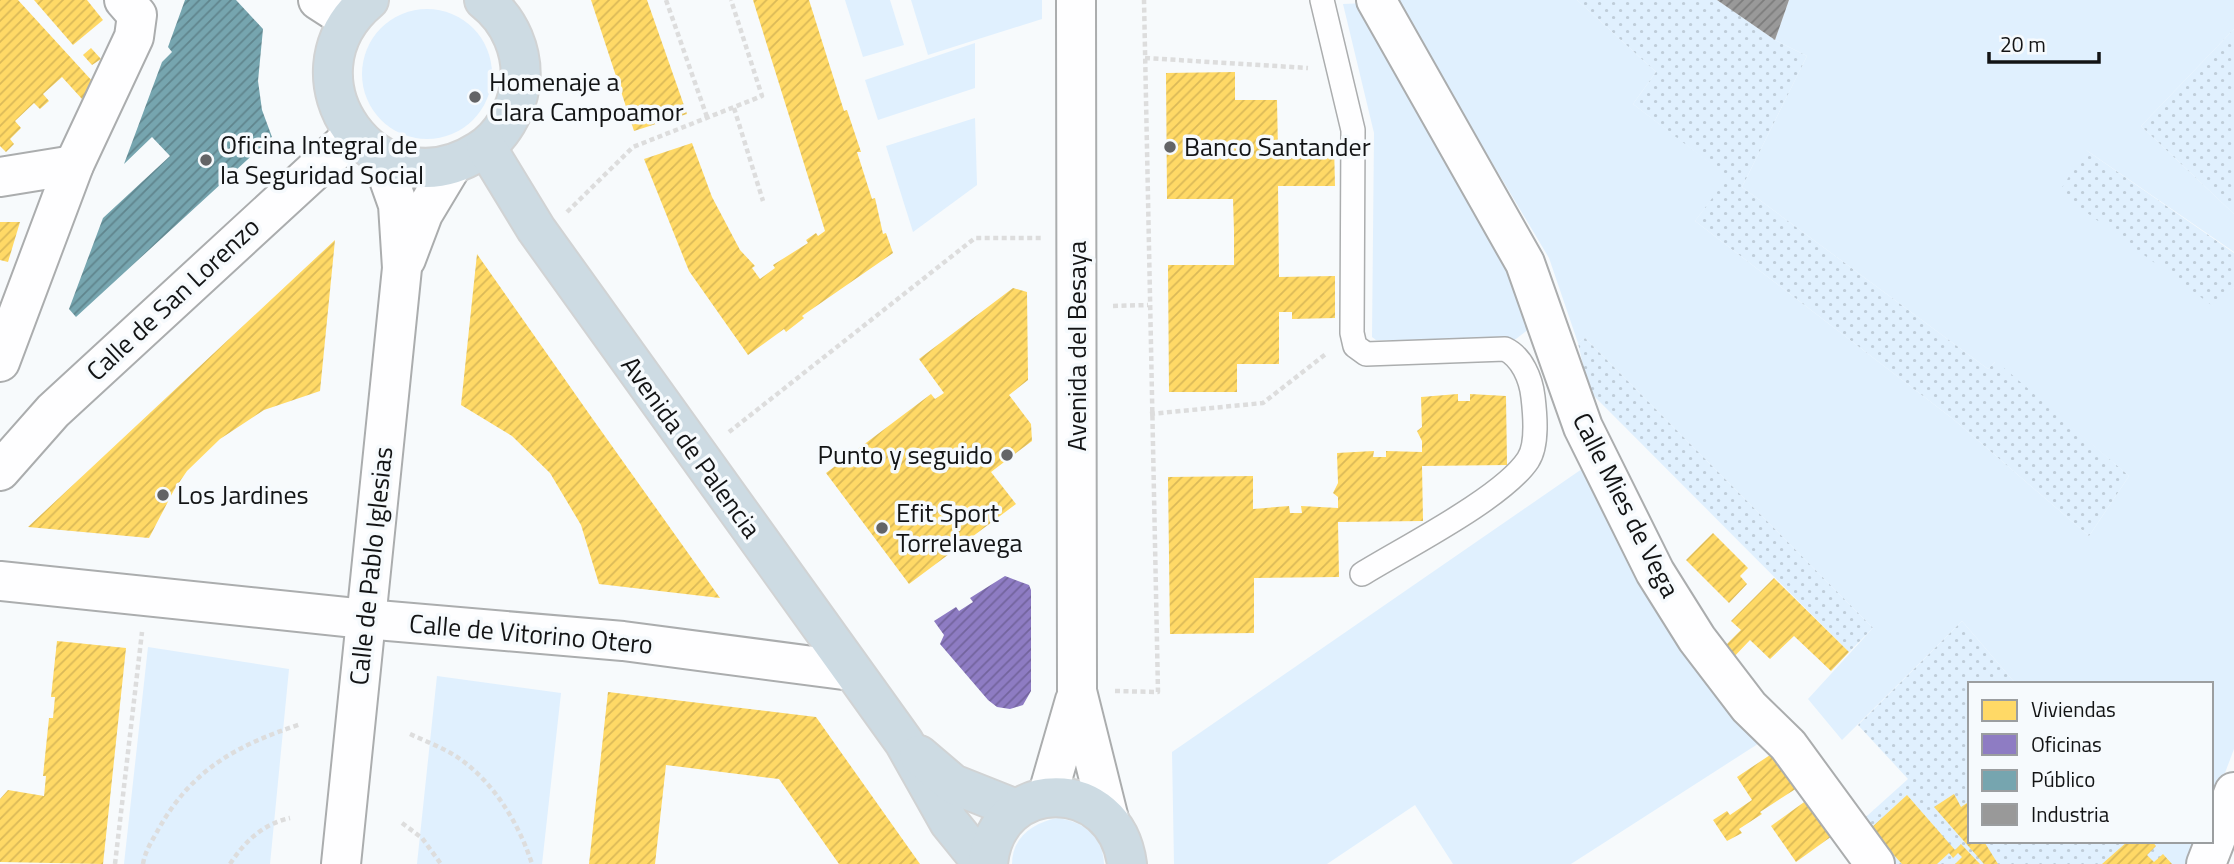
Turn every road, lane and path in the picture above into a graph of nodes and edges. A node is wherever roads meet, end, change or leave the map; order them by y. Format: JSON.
{"nodes":[{"id":1,"x":124,"y":0,"type":"edge"},
{"id":2,"x":666,"y":0,"type":"edge"},
{"id":3,"x":731,"y":0,"type":"edge"},
{"id":4,"x":1076,"y":0,"type":"edge"},
{"id":5,"x":1144,"y":0,"type":"edge"},
{"id":6,"x":1322,"y":0,"type":"edge"},
{"id":7,"x":1376,"y":0,"type":"edge"},
{"id":8,"x":345,"y":7,"type":"edge"},
{"id":9,"x":497,"y":7,"type":"edge"},
{"id":10,"x":1146,"y":58,"type":"junction"},
{"id":11,"x":1337,"y":69,"type":"junction"},
{"id":12,"x":734,"y":108,"type":"junction"},
{"id":13,"x":707,"y":117,"type":"junction"},
{"id":14,"x":368,"y":145,"type":"junction"},
{"id":15,"x":486,"y":147,"type":"junction"},
{"id":16,"x":453,"y":164,"type":"junction"},
{"id":17,"x":74,"y":165,"type":"junction"},
{"id":18,"x":0,"y":177,"type":"edge"},
{"id":19,"x":763,"y":201,"type":"dead end"},
{"id":20,"x":536,"y":229,"type":"junction"},
{"id":21,"x":1077,"y":239,"type":"junction"},
{"id":22,"x":402,"y":268,"type":"junction"},
{"id":23,"x":1551,"y":332,"type":"junction"},
{"id":24,"x":1352,"y":333,"type":"junction"},
{"id":25,"x":1517,"y":355,"type":"junction"},
{"id":26,"x":0,"y":362,"type":"edge"},
{"id":27,"x":1150,"y":414,"type":"junction"},
{"id":28,"x":698,"y":457,"type":"junction"},
{"id":29,"x":0,"y":471,"type":"edge"},
{"id":30,"x":1362,"y":574,"type":"dead end"},
{"id":31,"x":0,"y":581,"type":"edge"},
{"id":32,"x":0,"y":592,"type":"edge"},
{"id":33,"x":146,"y":596,"type":"junction"},
{"id":34,"x":365,"y":619,"type":"junction"},
{"id":35,"x":851,"y":671,"type":"junction"},
{"id":36,"x":1077,"y":691,"type":"junction"},
{"id":37,"x":301,"y":724,"type":"dead end"},
{"id":38,"x":410,"y":734,"type":"dead end"},
{"id":39,"x":904,"y":742,"type":"junction"},
{"id":40,"x":2234,"y":792,"type":"edge"},
{"id":41,"x":1032,"y":803,"type":"junction"},
{"id":42,"x":290,"y":818,"type":"dead end"},
{"id":43,"x":1109,"y":819,"type":"junction"},
{"id":44,"x":402,"y":822,"type":"dead end"},
{"id":45,"x":114,"y":864,"type":"edge"},
{"id":46,"x":143,"y":864,"type":"edge"},
{"id":47,"x":230,"y":864,"type":"edge"},
{"id":48,"x":341,"y":864,"type":"edge"},
{"id":49,"x":441,"y":864,"type":"edge"},
{"id":50,"x":532,"y":864,"type":"edge"},
{"id":51,"x":985,"y":864,"type":"edge"},
{"id":52,"x":1127,"y":864,"type":"edge"},
{"id":53,"x":1875,"y":864,"type":"edge"},
{"id":54,"x":2206,"y":864,"type":"edge"}],
"edges":[{"from":1,"to":17,"type":"street"},
{"from":2,"to":13,"type":"path"},
{"from":3,"to":12,"type":"path"},
{"from":4,"to":21,"type":"street","name":"Avenida del Besaya"},
{"from":5,"to":10,"type":"path"},
{"from":6,"to":11,"type":"lane"},
{"from":7,"to":23,"type":"street","name":"Calle Mies de Vega"},
{"from":8,"to":14,"type":"highway"},
{"from":9,"to":15,"type":"highway"},
{"from":10,"to":11,"type":"path"},
{"from":10,"to":27,"type":"path"},
{"from":11,"to":24,"type":"lane"},
{"from":12,"to":13,"type":"path"},
{"from":12,"to":19,"type":"path"},
{"from":13,"to":20,"type":"path"},
{"from":14,"to":16,"type":"highway"},
{"from":14,"to":22,"type":"street","name":"Calle de Pablo Iglesias"},
{"from":14,"to":29,"type":"street","name":"Calle de San Lorenzo"},
{"from":15,"to":16,"type":"highway"},
{"from":15,"to":20,"type":"highway","name":"Avenida de Palencia"},
{"from":16,"to":22,"type":"street","name":"Calle de Pablo Iglesias"},
{"from":17,"to":18,"type":"street"},
{"from":17,"to":26,"type":"street"},
{"from":20,"to":28,"type":"highway","name":"Avenida de Palencia"},
{"from":21,"to":28,"type":"path"},
{"from":21,"to":36,"type":"street","name":"Avenida del Besaya"},
{"from":22,"to":34,"type":"street","name":"Calle de Pablo Iglesias"},
{"from":23,"to":25,"type":"lane"},
{"from":23,"to":53,"type":"street","name":"Calle Mies de Vega"},
{"from":24,"to":25,"type":"lane"},
{"from":24,"to":27,"type":"path"},
{"from":25,"to":30,"type":"lane"},
{"from":27,"to":36,"type":"path"},
{"from":28,"to":35,"type":"highway","name":"Avenida de Palencia"},
{"from":31,"to":32,"type":"street"},
{"from":31,"to":33,"type":"street","name":"Calle de Vitorino Otero"},
{"from":33,"to":34,"type":"street","name":"Calle de Vitorino Otero"},
{"from":33,"to":45,"type":"path"},
{"from":34,"to":35,"type":"street","name":"Calle de Vitorino Otero"},
{"from":34,"to":48,"type":"street","name":"Calle de Pablo Iglesias"},
{"from":35,"to":39,"type":"highway","name":"Avenida de Palencia"},
{"from":36,"to":41,"type":"street","name":"Avenida del Besaya"},
{"from":36,"to":43,"type":"street","name":"Avenida del Besaya"},
{"from":37,"to":46,"type":"path"},
{"from":38,"to":50,"type":"path"},
{"from":39,"to":41,"type":"highway","name":"Avenida de Palencia"},
{"from":39,"to":51,"type":"highway","name":"Avenida de Palencia"},
{"from":40,"to":54,"type":"street"},
{"from":41,"to":43,"type":"highway","name":"Avenida de Palencia"},
{"from":41,"to":51,"type":"highway"},
{"from":42,"to":47,"type":"path"},
{"from":43,"to":52,"type":"highway"},
{"from":44,"to":49,"type":"path"}]}
